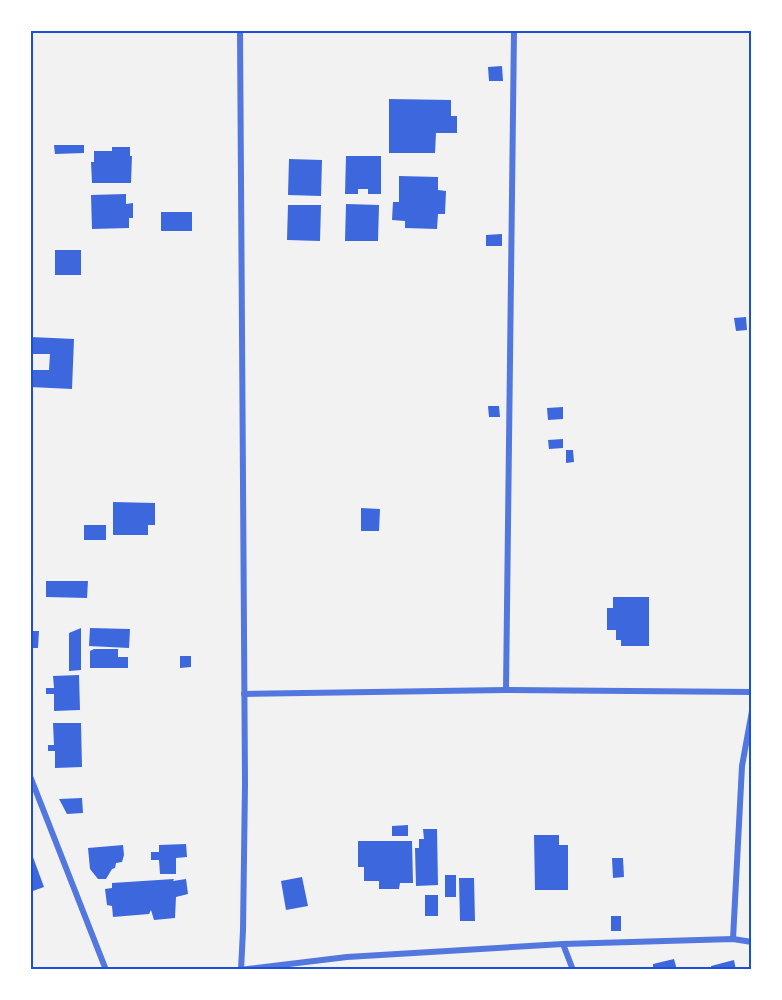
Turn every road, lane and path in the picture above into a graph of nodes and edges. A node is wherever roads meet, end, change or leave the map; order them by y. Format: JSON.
{"nodes":[{"id":1,"x":240,"y":30,"type":"edge"},
{"id":2,"x":514,"y":30,"type":"edge"},
{"id":3,"x":506,"y":690,"type":"junction"},
{"id":4,"x":752,"y":692,"type":"edge"},
{"id":5,"x":244,"y":694,"type":"junction"},
{"id":6,"x":752,"y":711,"type":"edge"},
{"id":7,"x":30,"y":776,"type":"edge"},
{"id":8,"x":733,"y":939,"type":"junction"},
{"id":9,"x":752,"y":942,"type":"edge"},
{"id":10,"x":563,"y":944,"type":"junction"},
{"id":11,"x":279,"y":967,"type":"edge"},
{"id":12,"x":106,"y":970,"type":"edge"},
{"id":13,"x":240,"y":970,"type":"edge"},
{"id":14,"x":573,"y":970,"type":"edge"}],
"edges":[{"from":1,"to":5,"type":"street"},
{"from":2,"to":3,"type":"street"},
{"from":3,"to":4,"type":"street"},
{"from":3,"to":5,"type":"street"},
{"from":5,"to":13,"type":"street"},
{"from":6,"to":8,"type":"street"},
{"from":7,"to":12,"type":"street"},
{"from":8,"to":9,"type":"street"},
{"from":8,"to":10,"type":"street"},
{"from":10,"to":11,"type":"street"},
{"from":10,"to":14,"type":"street"},
{"from":11,"to":13,"type":"street"}]}
